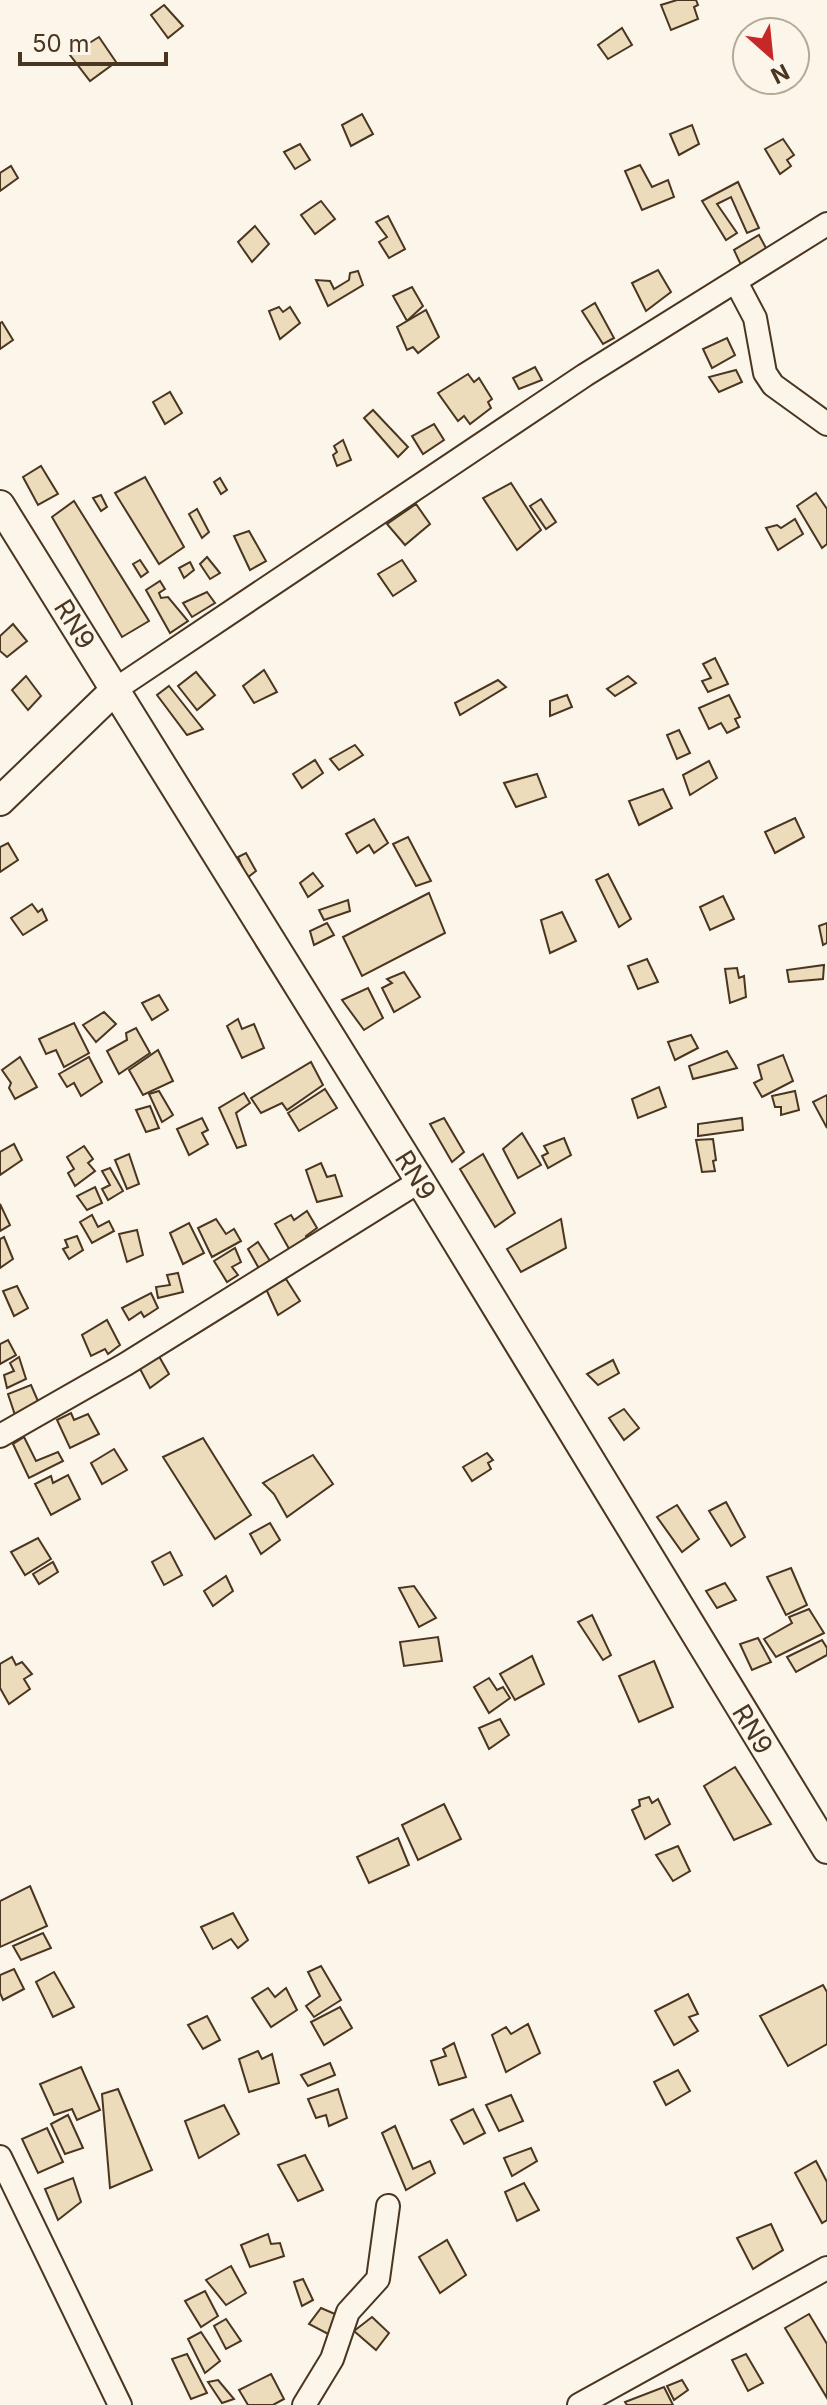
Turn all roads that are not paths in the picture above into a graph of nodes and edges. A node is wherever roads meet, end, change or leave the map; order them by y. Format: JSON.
{"nodes":[{"id":1,"x":827,"y":224,"type":"edge"},
{"id":2,"x":736,"y":282,"type":"junction"},
{"id":3,"x":827,"y":424,"type":"edge"},
{"id":4,"x":0,"y":505,"type":"edge"},
{"id":5,"x":116,"y":689,"type":"junction"},
{"id":6,"x":0,"y":801,"type":"edge"},
{"id":7,"x":420,"y":1181,"type":"junction"},
{"id":8,"x":0,"y":1436,"type":"edge"},
{"id":9,"x":827,"y":1849,"type":"edge"},
{"id":10,"x":0,"y":2157,"type":"edge"},
{"id":11,"x":388,"y":2206,"type":"dead end"},
{"id":12,"x":827,"y":2268,"type":"edge"},
{"id":13,"x":120,"y":2405,"type":"edge"},
{"id":14,"x":304,"y":2405,"type":"edge"},
{"id":15,"x":579,"y":2405,"type":"edge"}],
"edges":[{"from":1,"to":2,"type":"street"},
{"from":2,"to":3,"type":"street"},
{"from":2,"to":5,"type":"street"},
{"from":4,"to":5,"type":"main road","name":"RN9"},
{"from":5,"to":6,"type":"main road"},
{"from":5,"to":7,"type":"main road","name":"RN9"},
{"from":7,"to":8,"type":"street"},
{"from":7,"to":9,"type":"main road","name":"RN9"},
{"from":10,"to":13,"type":"street"},
{"from":11,"to":14,"type":"street"},
{"from":12,"to":15,"type":"street"}]}
